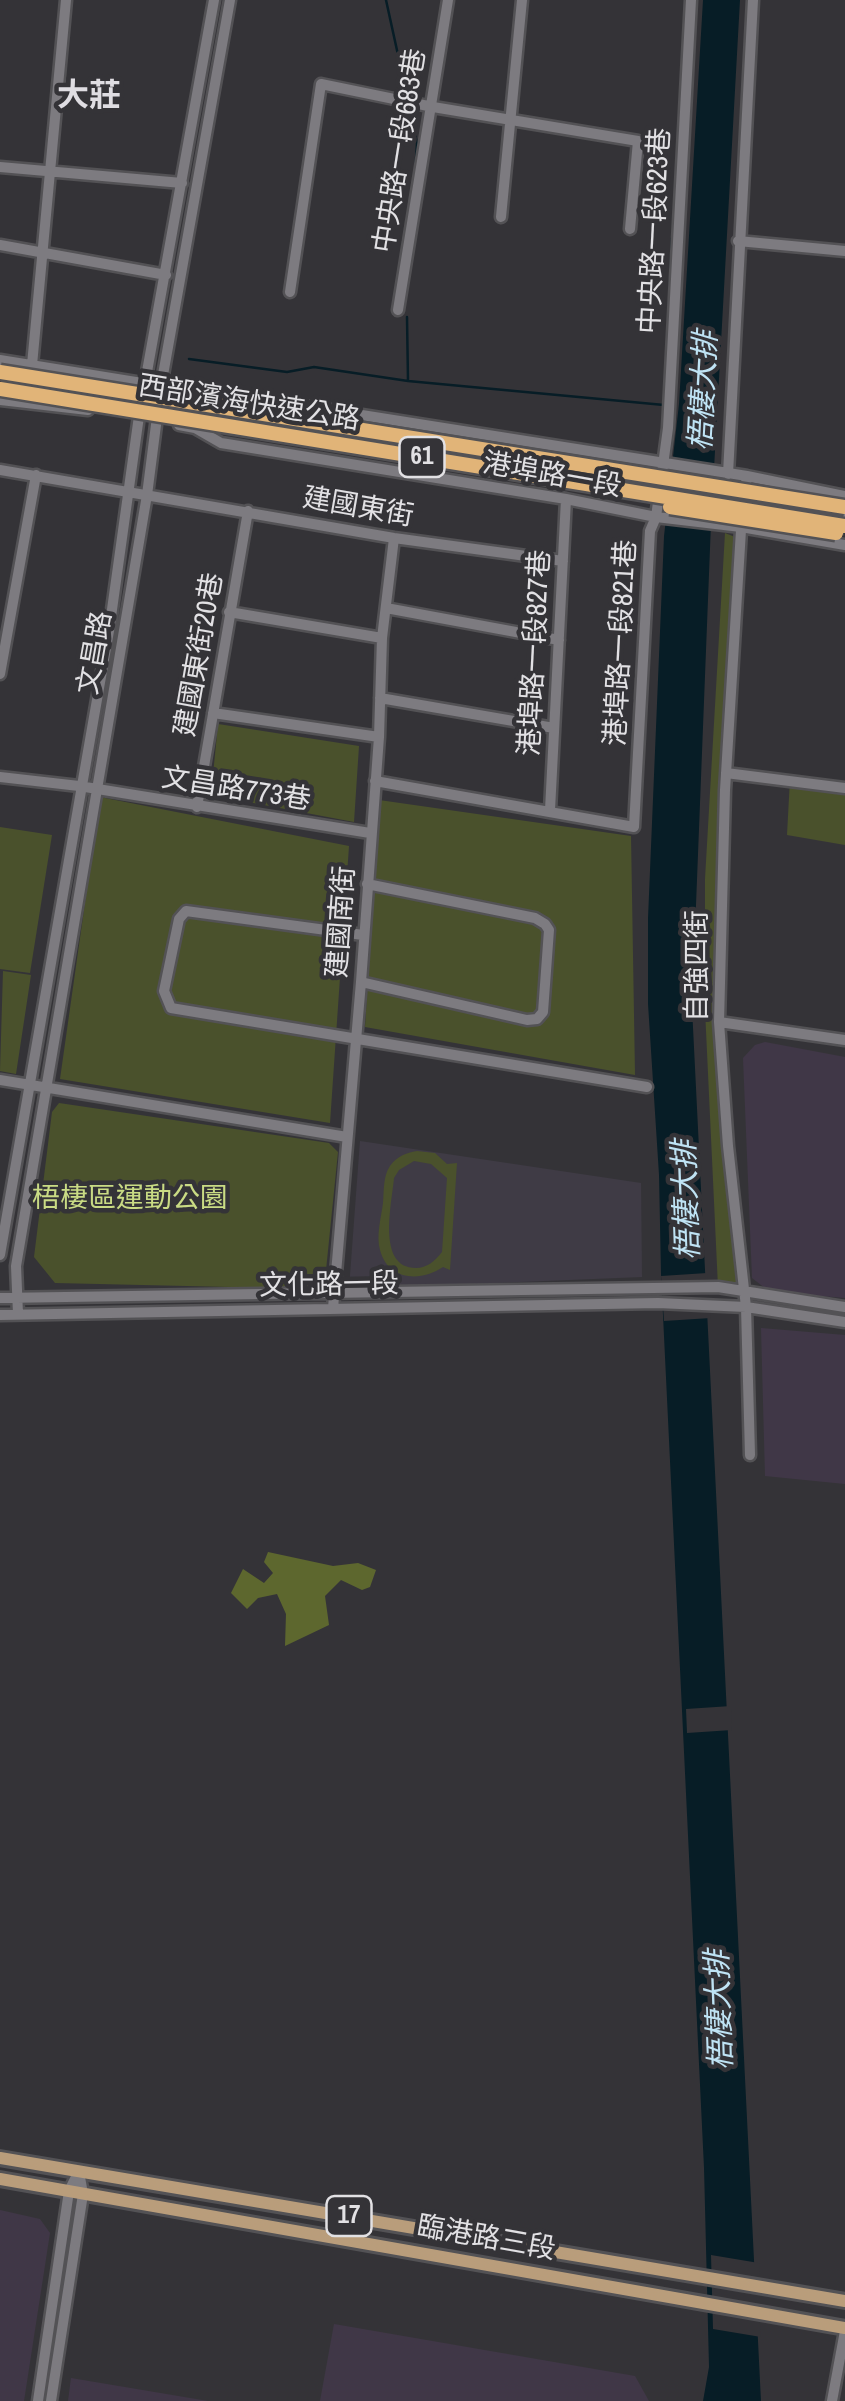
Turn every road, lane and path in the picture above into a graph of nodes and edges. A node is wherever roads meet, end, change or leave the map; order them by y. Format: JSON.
{"nodes":[{"id":1,"x":66,"y":0,"type":"edge"},
{"id":2,"x":214,"y":0,"type":"edge"},
{"id":3,"x":230,"y":0,"type":"edge"},
{"id":4,"x":448,"y":0,"type":"edge"},
{"id":5,"x":522,"y":0,"type":"edge"},
{"id":6,"x":691,"y":0,"type":"edge"},
{"id":7,"x":752,"y":0,"type":"edge"},
{"id":8,"x":433,"y":107,"type":"junction"},
{"id":9,"x":511,"y":120,"type":"junction"},
{"id":10,"x":0,"y":167,"type":"edge"},
{"id":11,"x":53,"y":171,"type":"junction"},
{"id":12,"x":182,"y":183,"type":"junction"},
{"id":13,"x":502,"y":217,"type":"dead end"},
{"id":14,"x":630,"y":229,"type":"dead end"},
{"id":15,"x":738,"y":241,"type":"junction"},
{"id":16,"x":0,"y":245,"type":"edge"},
{"id":17,"x":45,"y":252,"type":"junction"},
{"id":18,"x":845,"y":252,"type":"edge"},
{"id":19,"x":166,"y":275,"type":"junction"},
{"id":20,"x":290,"y":292,"type":"dead end"},
{"id":21,"x":398,"y":310,"type":"dead end"},
{"id":22,"x":0,"y":360,"type":"edge"},
{"id":23,"x":32,"y":365,"type":"junction"},
{"id":24,"x":0,"y":372,"type":"edge"},
{"id":25,"x":146,"y":382,"type":"junction"},
{"id":26,"x":161,"y":386,"type":"junction"},
{"id":27,"x":0,"y":389,"type":"edge"},
{"id":28,"x":214,"y":395,"type":"junction"},
{"id":29,"x":0,"y":400,"type":"edge"},
{"id":30,"x":139,"y":416,"type":"junction"},
{"id":31,"x":156,"y":420,"type":"junction"},
{"id":32,"x":296,"y":427,"type":"junction"},
{"id":33,"x":196,"y":428,"type":"junction"},
{"id":34,"x":665,"y":463,"type":"junction"},
{"id":35,"x":0,"y":470,"type":"edge"},
{"id":36,"x":36,"y":474,"type":"junction"},
{"id":37,"x":728,"y":474,"type":"junction"},
{"id":38,"x":746,"y":476,"type":"junction"},
{"id":39,"x":660,"y":486,"type":"junction"},
{"id":40,"x":130,"y":490,"type":"junction"},
{"id":41,"x":147,"y":494,"type":"junction"},
{"id":42,"x":566,"y":499,"type":"junction"},
{"id":43,"x":744,"y":499,"type":"junction"},
{"id":44,"x":845,"y":501,"type":"edge"},
{"id":45,"x":248,"y":511,"type":"junction"},
{"id":46,"x":845,"y":516,"type":"edge"},
{"id":47,"x":656,"y":517,"type":"junction"},
{"id":48,"x":845,"y":526,"type":"edge"},
{"id":49,"x":741,"y":527,"type":"junction"},
{"id":50,"x":845,"y":534,"type":"edge"},
{"id":51,"x":394,"y":538,"type":"junction"},
{"id":52,"x":845,"y":545,"type":"edge"},
{"id":53,"x":563,"y":561,"type":"junction"},
{"id":54,"x":386,"y":608,"type":"junction"},
{"id":55,"x":230,"y":612,"type":"junction"},
{"id":56,"x":382,"y":638,"type":"junction"},
{"id":57,"x":559,"y":640,"type":"junction"},
{"id":58,"x":0,"y":674,"type":"edge"},
{"id":59,"x":380,"y":698,"type":"junction"},
{"id":60,"x":212,"y":713,"type":"junction"},
{"id":61,"x":554,"y":728,"type":"junction"},
{"id":62,"x":378,"y":737,"type":"junction"},
{"id":63,"x":726,"y":772,"type":"junction"},
{"id":64,"x":0,"y":778,"type":"edge"},
{"id":65,"x":375,"y":781,"type":"junction"},
{"id":66,"x":79,"y":786,"type":"junction"},
{"id":67,"x":845,"y":788,"type":"edge"},
{"id":68,"x":95,"y":790,"type":"junction"},
{"id":69,"x":197,"y":808,"type":"junction"},
{"id":70,"x":550,"y":810,"type":"junction"},
{"id":71,"x":370,"y":833,"type":"junction"},
{"id":72,"x":368,"y":884,"type":"junction"},
{"id":73,"x":364,"y":936,"type":"junction"},
{"id":74,"x":361,"y":982,"type":"junction"},
{"id":75,"x":719,"y":1022,"type":"junction"},
{"id":76,"x":354,"y":1037,"type":"junction"},
{"id":77,"x":845,"y":1040,"type":"edge"},
{"id":78,"x":0,"y":1080,"type":"edge"},
{"id":79,"x":30,"y":1084,"type":"junction"},
{"id":80,"x":647,"y":1087,"type":"dead end"},
{"id":81,"x":46,"y":1089,"type":"junction"},
{"id":82,"x":348,"y":1137,"type":"junction"},
{"id":83,"x":0,"y":1255,"type":"edge"},
{"id":84,"x":742,"y":1291,"type":"junction"},
{"id":85,"x":334,"y":1293,"type":"junction"},
{"id":86,"x":15,"y":1297,"type":"junction"},
{"id":87,"x":0,"y":1298,"type":"edge"},
{"id":88,"x":746,"y":1307,"type":"junction"},
{"id":89,"x":845,"y":1307,"type":"edge"},
{"id":90,"x":334,"y":1308,"type":"junction"},
{"id":91,"x":18,"y":1314,"type":"junction"},
{"id":92,"x":0,"y":1315,"type":"edge"},
{"id":93,"x":845,"y":1322,"type":"edge"},
{"id":94,"x":750,"y":1455,"type":"dead end"},
{"id":95,"x":0,"y":2158,"type":"edge"},
{"id":96,"x":79,"y":2171,"type":"junction"},
{"id":97,"x":0,"y":2179,"type":"edge"},
{"id":98,"x":76,"y":2192,"type":"junction"},
{"id":99,"x":845,"y":2301,"type":"edge"},
{"id":100,"x":845,"y":2330,"type":"edge"},
{"id":101,"x":38,"y":2401,"type":"edge"},
{"id":102,"x":51,"y":2401,"type":"edge"},
{"id":103,"x":832,"y":2401,"type":"edge"}],
"edges":[{"from":1,"to":11,"type":"street"},
{"from":2,"to":12,"type":"street","name":"文昌路"},
{"from":3,"to":26,"type":"street","name":"文昌路"},
{"from":4,"to":8,"type":"street","name":"中央路一段683巷"},
{"from":5,"to":9,"type":"street"},
{"from":6,"to":34,"type":"street","name":"中央路一段623巷"},
{"from":7,"to":15,"type":"street"},
{"from":8,"to":9,"type":"street"},
{"from":8,"to":20,"type":"street"},
{"from":8,"to":21,"type":"street","name":"中央路一段683巷"},
{"from":9,"to":13,"type":"street"},
{"from":9,"to":14,"type":"street"},
{"from":10,"to":11,"type":"street"},
{"from":11,"to":12,"type":"street"},
{"from":11,"to":17,"type":"street"},
{"from":12,"to":19,"type":"street","name":"文昌路"},
{"from":15,"to":18,"type":"street"},
{"from":15,"to":37,"type":"street"},
{"from":16,"to":17,"type":"street"},
{"from":17,"to":19,"type":"street"},
{"from":17,"to":23,"type":"street"},
{"from":19,"to":25,"type":"street","name":"文昌路"},
{"from":22,"to":23,"type":"street","name":"港埠路一段"},
{"from":23,"to":25,"type":"street","name":"港埠路一段"},
{"from":24,"to":44,"type":"highway","name":"西部濱海快速公路","number":"61","bridge":true},
{"from":25,"to":26,"type":"street","name":"港埠路一段"},
{"from":25,"to":30,"type":"street","name":"文昌路"},
{"from":26,"to":28,"type":"street","name":"港埠路一段"},
{"from":26,"to":31,"type":"street","name":"文昌路"},
{"from":27,"to":48,"type":"highway","name":"西部濱海快速公路","number":"61","bridge":true},
{"from":28,"to":32,"type":"street","name":"港埠路一段"},
{"from":28,"to":34,"type":"street","name":"港埠路一段"},
{"from":28,"to":44,"type":"highway","bridge":true},
{"from":29,"to":30,"type":"street","name":"港埠路一段"},
{"from":30,"to":31,"type":"street","name":"港埠路一段"},
{"from":30,"to":40,"type":"street","name":"文昌路"},
{"from":31,"to":33,"type":"street","name":"港埠路一段"},
{"from":31,"to":41,"type":"street","name":"文昌路"},
{"from":32,"to":33,"type":"street","name":"港埠路一段"},
{"from":32,"to":39,"type":"street","name":"港埠路一段"},
{"from":33,"to":42,"type":"street","name":"港埠路一段"},
{"from":33,"to":50,"type":"highway","bridge":true},
{"from":34,"to":37,"type":"street","name":"港埠路一段"},
{"from":34,"to":39,"type":"street","name":"港埠路一段821巷"},
{"from":35,"to":36,"type":"street","name":"建國東街"},
{"from":36,"to":40,"type":"street","name":"建國東街"},
{"from":36,"to":58,"type":"street"},
{"from":37,"to":38,"type":"street","name":"港埠路一段"},
{"from":38,"to":43,"type":"street","name":"自強四街"},
{"from":38,"to":44,"type":"street","name":"港埠路一段"},
{"from":39,"to":43,"type":"street","name":"港埠路一段"},
{"from":39,"to":47,"type":"street","name":"港埠路一段821巷"},
{"from":40,"to":41,"type":"street","name":"建國東街"},
{"from":40,"to":66,"type":"street","name":"文昌路"},
{"from":41,"to":45,"type":"street","name":"建國東街"},
{"from":41,"to":68,"type":"street","name":"文昌路"},
{"from":42,"to":47,"type":"street","name":"港埠路一段"},
{"from":42,"to":53,"type":"street","name":"港埠路一段827巷"},
{"from":43,"to":46,"type":"street","name":"港埠路一段"},
{"from":43,"to":49,"type":"street","name":"自強四街"},
{"from":45,"to":51,"type":"street","name":"建國東街"},
{"from":45,"to":55,"type":"street","name":"建國東街20巷"},
{"from":47,"to":49,"type":"street","name":"港埠路一段"},
{"from":47,"to":70,"type":"street","name":"港埠路一段821巷"},
{"from":49,"to":52,"type":"street","name":"港埠路一段"},
{"from":49,"to":63,"type":"street","name":"自強四街"},
{"from":51,"to":53,"type":"street","name":"建國東街"},
{"from":51,"to":54,"type":"street","name":"建國南街"},
{"from":53,"to":57,"type":"street","name":"港埠路一段827巷"},
{"from":54,"to":56,"type":"street","name":"建國南街"},
{"from":54,"to":57,"type":"street"},
{"from":55,"to":56,"type":"street"},
{"from":55,"to":60,"type":"street","name":"建國東街20巷"},
{"from":56,"to":59,"type":"street","name":"建國南街"},
{"from":57,"to":61,"type":"street","name":"港埠路一段827巷"},
{"from":59,"to":61,"type":"street"},
{"from":59,"to":62,"type":"street","name":"建國南街"},
{"from":60,"to":62,"type":"street"},
{"from":60,"to":69,"type":"street","name":"建國東街20巷"},
{"from":61,"to":70,"type":"street","name":"港埠路一段827巷"},
{"from":62,"to":65,"type":"street","name":"建國南街"},
{"from":63,"to":67,"type":"street"},
{"from":63,"to":75,"type":"street","name":"自強四街"},
{"from":64,"to":66,"type":"street","name":"文昌路773巷"},
{"from":65,"to":70,"type":"street"},
{"from":65,"to":71,"type":"street","name":"建國南街"},
{"from":66,"to":68,"type":"street","name":"文昌路773巷"},
{"from":66,"to":79,"type":"street","name":"文昌路"},
{"from":68,"to":69,"type":"street","name":"文昌路773巷"},
{"from":68,"to":81,"type":"street","name":"文昌路"},
{"from":69,"to":71,"type":"street","name":"文昌路773巷"},
{"from":71,"to":72,"type":"street","name":"建國南街"},
{"from":72,"to":73,"type":"street","name":"建國南街"},
{"from":72,"to":74,"type":"street"},
{"from":73,"to":74,"type":"street","name":"建國南街"},
{"from":73,"to":76,"type":"street"},
{"from":74,"to":76,"type":"street","name":"建國南街"},
{"from":75,"to":77,"type":"street"},
{"from":75,"to":84,"type":"street","name":"自強四街"},
{"from":76,"to":80,"type":"street"},
{"from":76,"to":82,"type":"street","name":"建國南街"},
{"from":78,"to":79,"type":"street"},
{"from":79,"to":81,"type":"street"},
{"from":79,"to":83,"type":"street","name":"文昌路"},
{"from":81,"to":82,"type":"street"},
{"from":81,"to":86,"type":"street","name":"文昌路"},
{"from":82,"to":85,"type":"street","name":"建國南街"},
{"from":84,"to":85,"type":"street","name":"文化路一段"},
{"from":84,"to":88,"type":"street","name":"自強四街"},
{"from":84,"to":89,"type":"street","name":"文化路一段"},
{"from":85,"to":86,"type":"street","name":"文化路一段"},
{"from":85,"to":90,"type":"street","name":"建國南街"},
{"from":86,"to":87,"type":"street","name":"文化路一段"},
{"from":86,"to":91,"type":"street","name":"文昌路"},
{"from":88,"to":90,"type":"street","name":"文化路一段"},
{"from":88,"to":93,"type":"street","name":"文化路一段"},
{"from":88,"to":94,"type":"street","name":"自強四街"},
{"from":90,"to":91,"type":"street","name":"文化路一段"},
{"from":91,"to":92,"type":"street","name":"文化路一段"},
{"from":95,"to":96,"type":"main road","name":"臨港路三段","number":"17"},
{"from":96,"to":98,"type":"street"},
{"from":96,"to":99,"type":"main road","name":"臨港路三段","number":"17"},
{"from":97,"to":98,"type":"main road","name":"臨港路三段","number":"17"},
{"from":98,"to":100,"type":"main road","name":"臨港路三段","number":"17"},
{"from":98,"to":101,"type":"street"},
{"from":98,"to":102,"type":"street"},
{"from":100,"to":103,"type":"street"}]}
